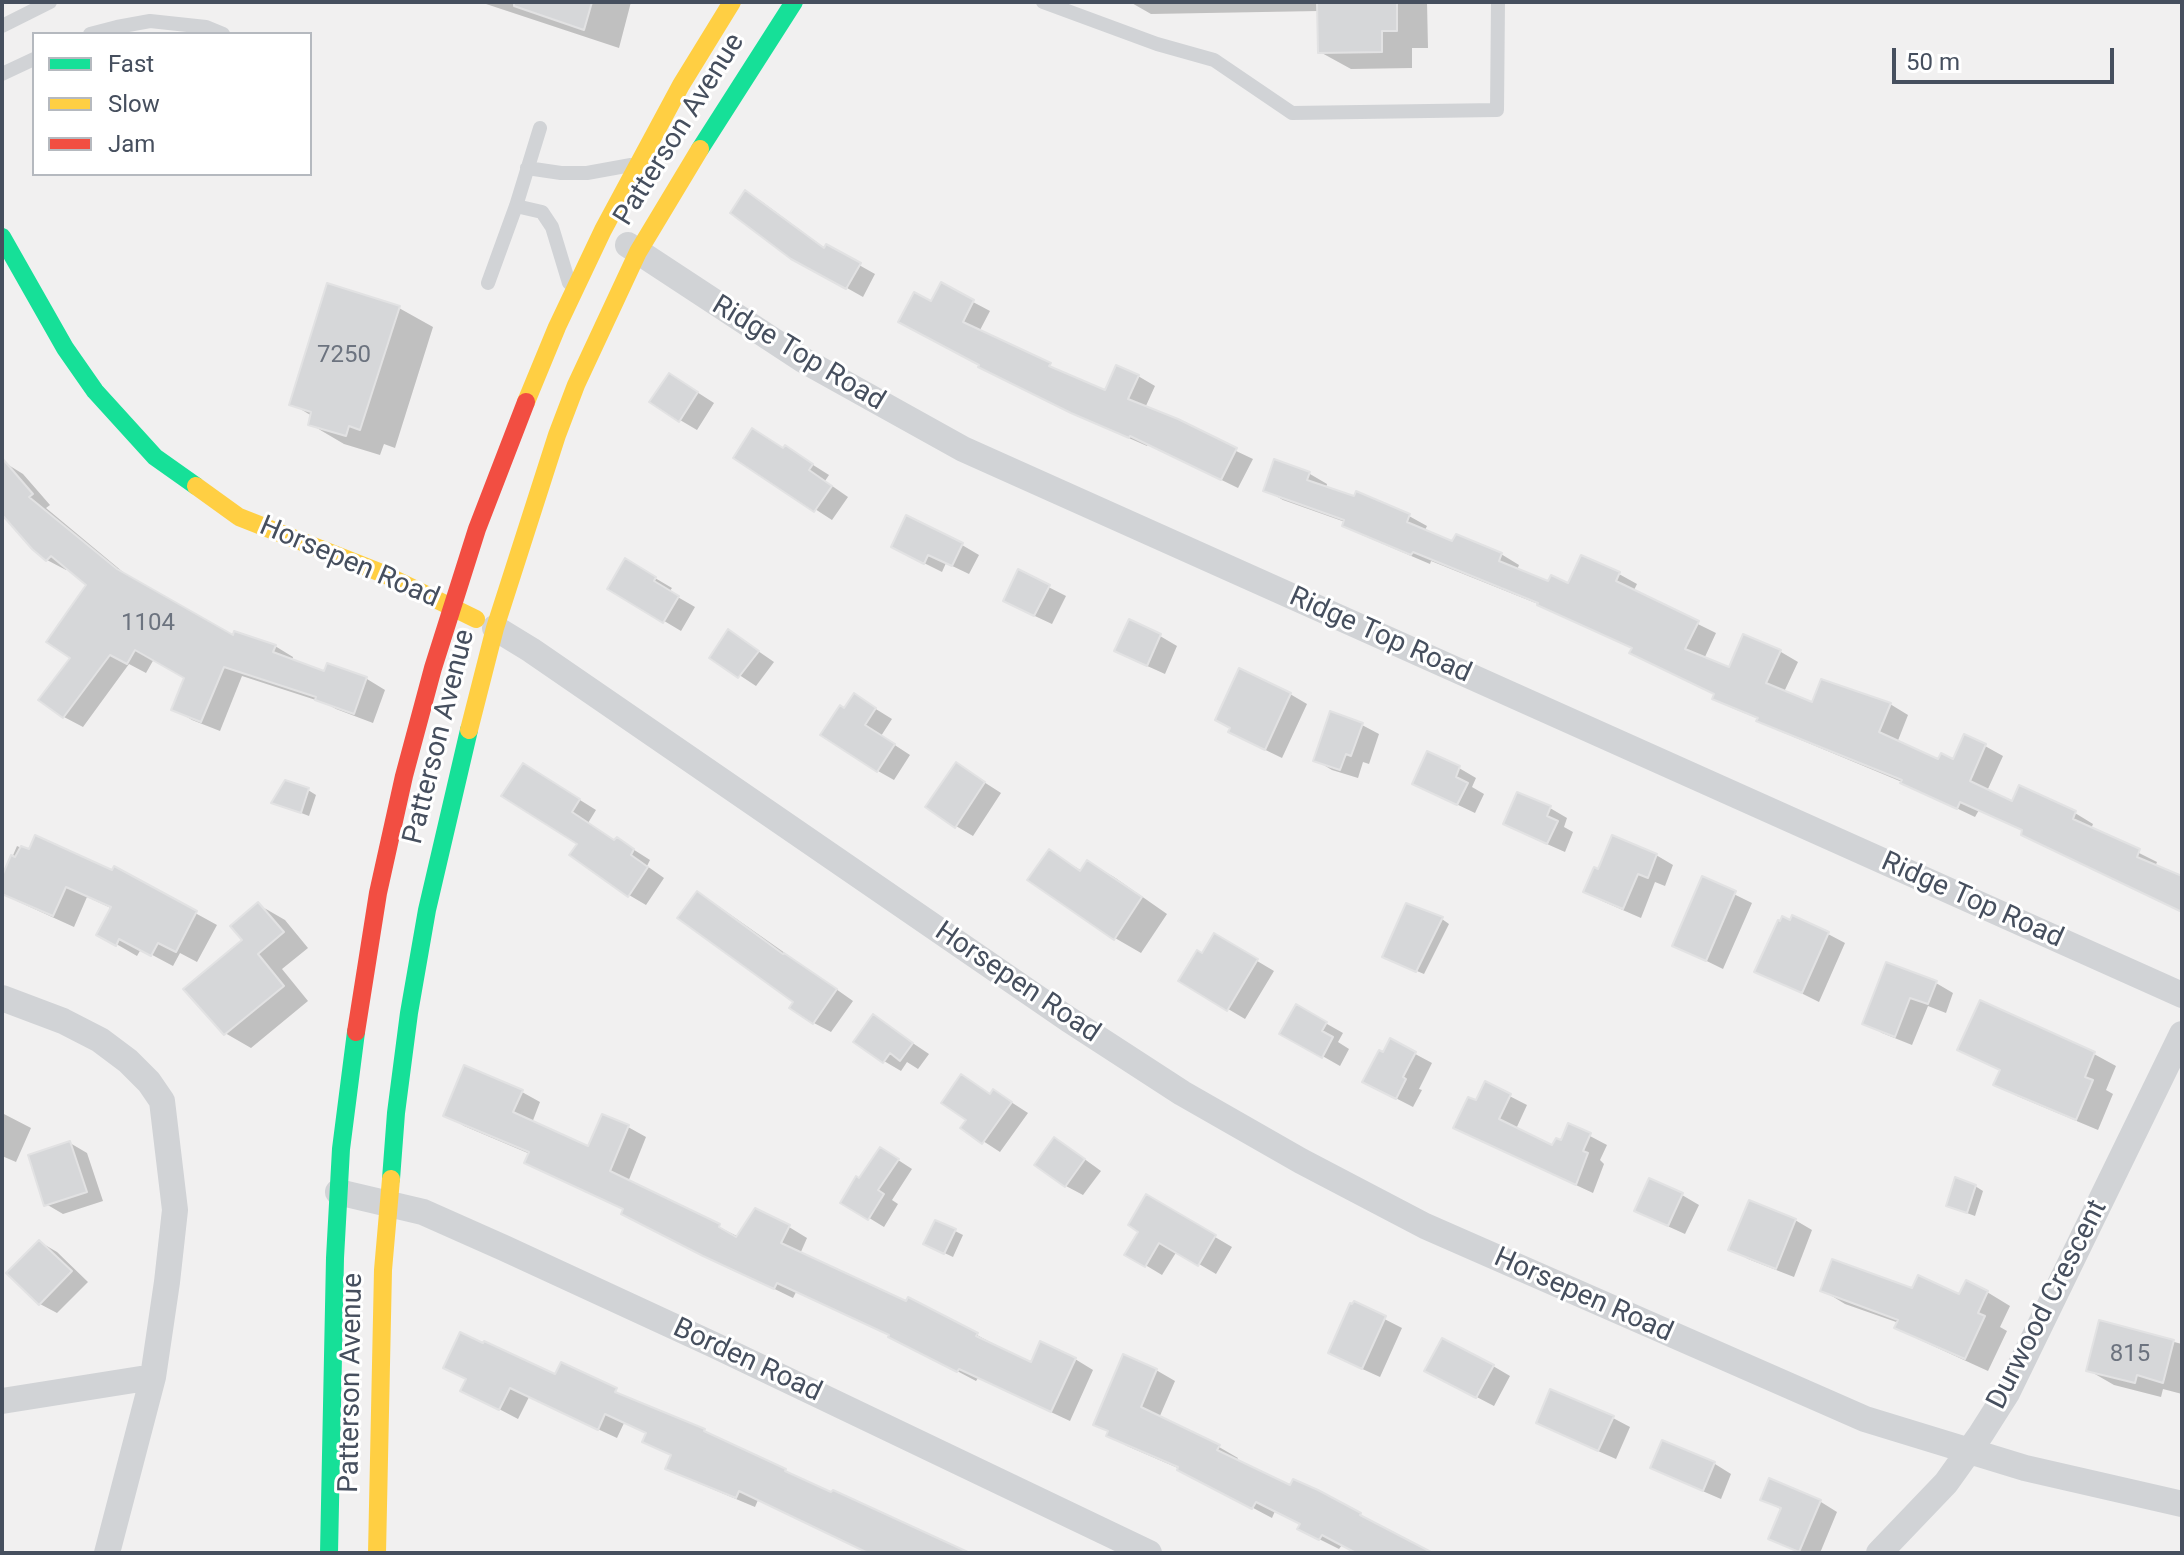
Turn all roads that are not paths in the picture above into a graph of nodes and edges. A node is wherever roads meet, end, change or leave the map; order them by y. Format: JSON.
{"nodes":[{"id":1,"x":50,"y":2,"type":"edge"},
{"id":2,"x":732,"y":2,"type":"edge"},
{"id":3,"x":794,"y":2,"type":"edge"},
{"id":4,"x":1043,"y":2,"type":"edge"},
{"id":5,"x":1498,"y":2,"type":"edge"},
{"id":6,"x":2,"y":26,"type":"edge"},
{"id":7,"x":98,"y":32,"type":"edge"},
{"id":8,"x":218,"y":32,"type":"edge"},
{"id":9,"x":32,"y":60,"type":"edge"},
{"id":10,"x":2,"y":74,"type":"edge"},
{"id":11,"x":540,"y":128,"type":"dead end"},
{"id":12,"x":639,"y":164,"type":"junction"},
{"id":13,"x":527,"y":168,"type":"junction"},
{"id":14,"x":516,"y":206,"type":"junction"},
{"id":15,"x":603,"y":230,"type":"junction"},
{"id":16,"x":2,"y":237,"type":"edge"},
{"id":17,"x":638,"y":252,"type":"junction"},
{"id":18,"x":488,"y":283,"type":"dead end"},
{"id":19,"x":573,"y":294,"type":"junction"},
{"id":20,"x":452,"y":606,"type":"junction"},
{"id":21,"x":495,"y":628,"type":"junction"},
{"id":22,"x":2182,"y":995,"type":"edge"},
{"id":23,"x":2,"y":998,"type":"edge"},
{"id":24,"x":2182,"y":1034,"type":"edge"},
{"id":25,"x":338,"y":1192,"type":"junction"},
{"id":26,"x":387,"y":1203,"type":"junction"},
{"id":27,"x":153,"y":1377,"type":"junction"},
{"id":28,"x":2,"y":1401,"type":"edge"},
{"id":29,"x":1969,"y":1451,"type":"junction"},
{"id":30,"x":2182,"y":1504,"type":"edge"},
{"id":31,"x":107,"y":1553,"type":"edge"},
{"id":32,"x":329,"y":1553,"type":"edge"},
{"id":33,"x":377,"y":1553,"type":"edge"},
{"id":34,"x":1149,"y":1553,"type":"edge"},
{"id":35,"x":1879,"y":1553,"type":"edge"}],
"edges":[{"from":1,"to":6,"type":"lane"},
{"from":2,"to":12,"type":"main road","name":"Patterson Avenue"},
{"from":3,"to":17,"type":"main road","name":"Patterson Avenue"},
{"from":4,"to":5,"type":"lane"},
{"from":7,"to":8,"type":"lane"},
{"from":9,"to":10,"type":"lane"},
{"from":11,"to":13,"type":"lane"},
{"from":12,"to":13,"type":"lane"},
{"from":12,"to":15,"type":"main road","name":"Patterson Avenue"},
{"from":13,"to":14,"type":"lane"},
{"from":14,"to":18,"type":"lane"},
{"from":14,"to":19,"type":"lane"},
{"from":15,"to":17,"type":"street","name":"Ridge Top Road"},
{"from":15,"to":19,"type":"main road","name":"Patterson Avenue"},
{"from":16,"to":20,"type":"main road","name":"Horsepen Road"},
{"from":17,"to":21,"type":"main road","name":"Patterson Avenue"},
{"from":17,"to":22,"type":"street","name":"Ridge Top Road"},
{"from":19,"to":20,"type":"main road","name":"Patterson Avenue"},
{"from":20,"to":21,"type":"main road","name":"Horsepen Road"},
{"from":20,"to":25,"type":"main road","name":"Patterson Avenue"},
{"from":21,"to":26,"type":"main road","name":"Patterson Avenue"},
{"from":21,"to":29,"type":"street","name":"Horsepen Road"},
{"from":23,"to":27,"type":"street"},
{"from":24,"to":29,"type":"street","name":"Durwood Crescent"},
{"from":25,"to":26,"type":"street","name":"Borden Road"},
{"from":25,"to":32,"type":"main road","name":"Patterson Avenue"},
{"from":26,"to":33,"type":"main road","name":"Patterson Avenue"},
{"from":26,"to":34,"type":"street","name":"Borden Road"},
{"from":27,"to":28,"type":"street"},
{"from":27,"to":31,"type":"street"},
{"from":29,"to":30,"type":"street","name":"Horsepen Road"},
{"from":29,"to":35,"type":"street","name":"Durwood Crescent"}]}
